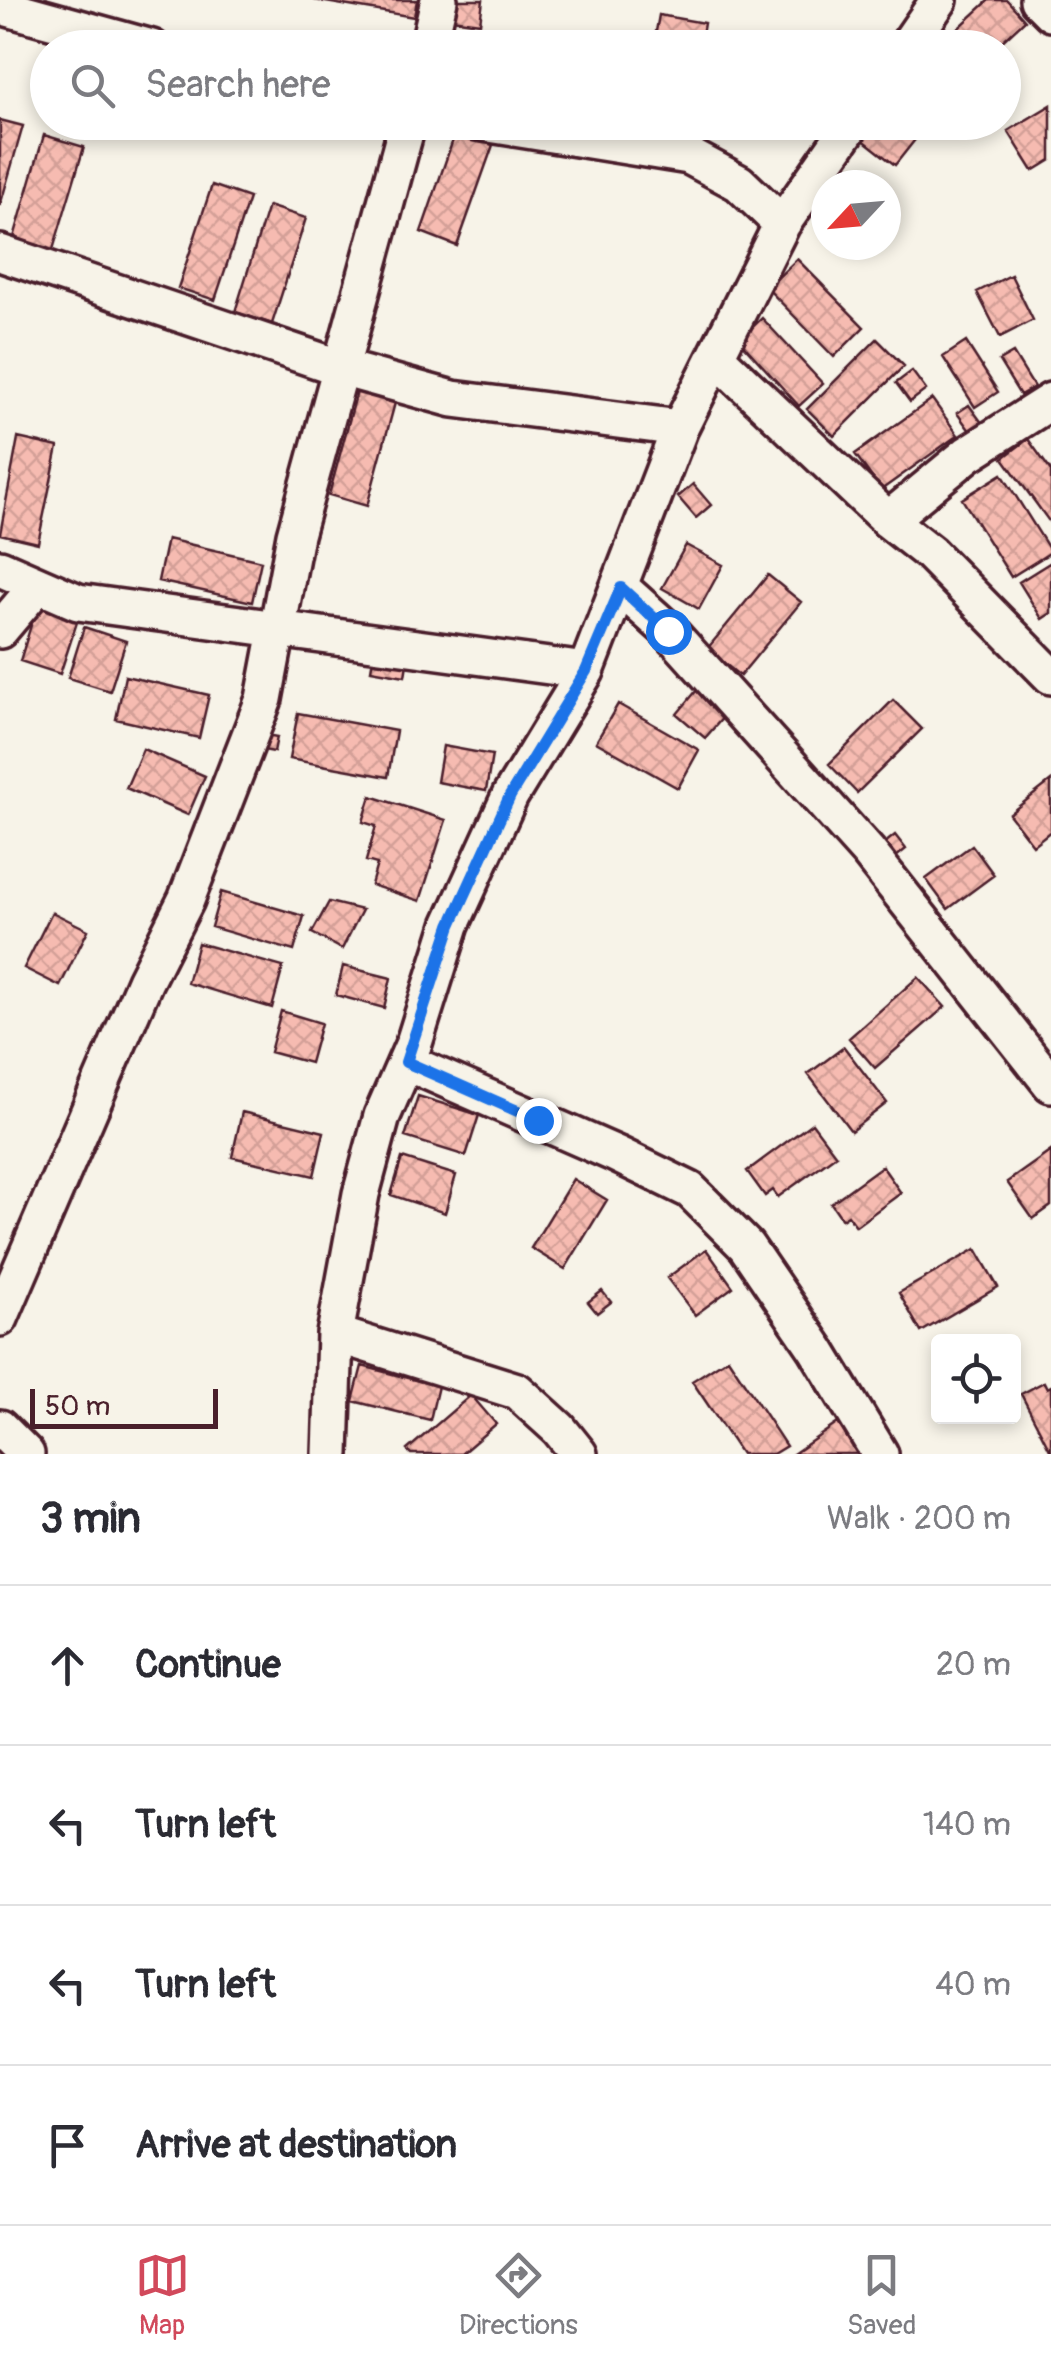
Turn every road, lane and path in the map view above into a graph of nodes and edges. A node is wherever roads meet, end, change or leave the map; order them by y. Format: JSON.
{"nodes":[{"id":1,"x":439,"y":0,"type":"edge"},
{"id":2,"x":939,"y":0,"type":"edge"},
{"id":3,"x":1038,"y":0,"type":"edge"},
{"id":4,"x":0,"y":6,"type":"edge"},
{"id":5,"x":1051,"y":14,"type":"edge"},
{"id":6,"x":87,"y":30,"type":"edge"},
{"id":7,"x":432,"y":30,"type":"edge"},
{"id":8,"x":918,"y":30,"type":"edge"},
{"id":9,"x":403,"y":140,"type":"edge"},
{"id":10,"x":589,"y":140,"type":"edge"},
{"id":11,"x":840,"y":140,"type":"edge"},
{"id":12,"x":782,"y":224,"type":"junction"},
{"id":13,"x":0,"y":253,"type":"edge"},
{"id":14,"x":716,"y":356,"type":"junction"},
{"id":15,"x":341,"y":368,"type":"junction"},
{"id":16,"x":1051,"y":401,"type":"edge"},
{"id":17,"x":680,"y":428,"type":"junction"},
{"id":18,"x":888,"y":520,"type":"junction"},
{"id":19,"x":0,"y":568,"type":"edge"},
{"id":20,"x":38,"y":585,"type":"junction"},
{"id":21,"x":621,"y":588,"type":"junction"},
{"id":22,"x":0,"y":630,"type":"edge"},
{"id":23,"x":277,"y":630,"type":"junction"},
{"id":24,"x":586,"y":671,"type":"junction"},
{"id":25,"x":1051,"y":676,"type":"edge"},
{"id":26,"x":406,"y":1062,"type":"junction"},
{"id":27,"x":1051,"y":1084,"type":"edge"},
{"id":28,"x":0,"y":1318,"type":"edge"},
{"id":29,"x":335,"y":1334,"type":"junction"},
{"id":30,"x":0,"y":1428,"type":"edge"},
{"id":31,"x":26,"y":1454,"type":"edge"},
{"id":32,"x":331,"y":1454,"type":"edge"},
{"id":33,"x":579,"y":1454,"type":"edge"},
{"id":34,"x":880,"y":1454,"type":"edge"}],
"edges":[{"from":1,"to":7,"type":"street"},
{"from":2,"to":8,"type":"street"},
{"from":3,"to":5,"type":"street"},
{"from":4,"to":6,"type":"street"},
{"from":9,"to":15,"type":"street"},
{"from":10,"to":12,"type":"street"},
{"from":11,"to":12,"type":"street"},
{"from":12,"to":14,"type":"street"},
{"from":13,"to":15,"type":"street"},
{"from":14,"to":17,"type":"street"},
{"from":14,"to":18,"type":"street"},
{"from":15,"to":17,"type":"street"},
{"from":15,"to":23,"type":"street"},
{"from":16,"to":18,"type":"street"},
{"from":17,"to":21,"type":"street"},
{"from":18,"to":25,"type":"street"},
{"from":19,"to":20,"type":"street"},
{"from":20,"to":22,"type":"street"},
{"from":20,"to":23,"type":"street"},
{"from":21,"to":24,"type":"street"},
{"from":21,"to":27,"type":"street"},
{"from":23,"to":24,"type":"street"},
{"from":23,"to":28,"type":"street"},
{"from":24,"to":26,"type":"street"},
{"from":26,"to":29,"type":"street"},
{"from":26,"to":34,"type":"street"},
{"from":29,"to":32,"type":"street"},
{"from":29,"to":33,"type":"street"},
{"from":30,"to":31,"type":"street"}]}
